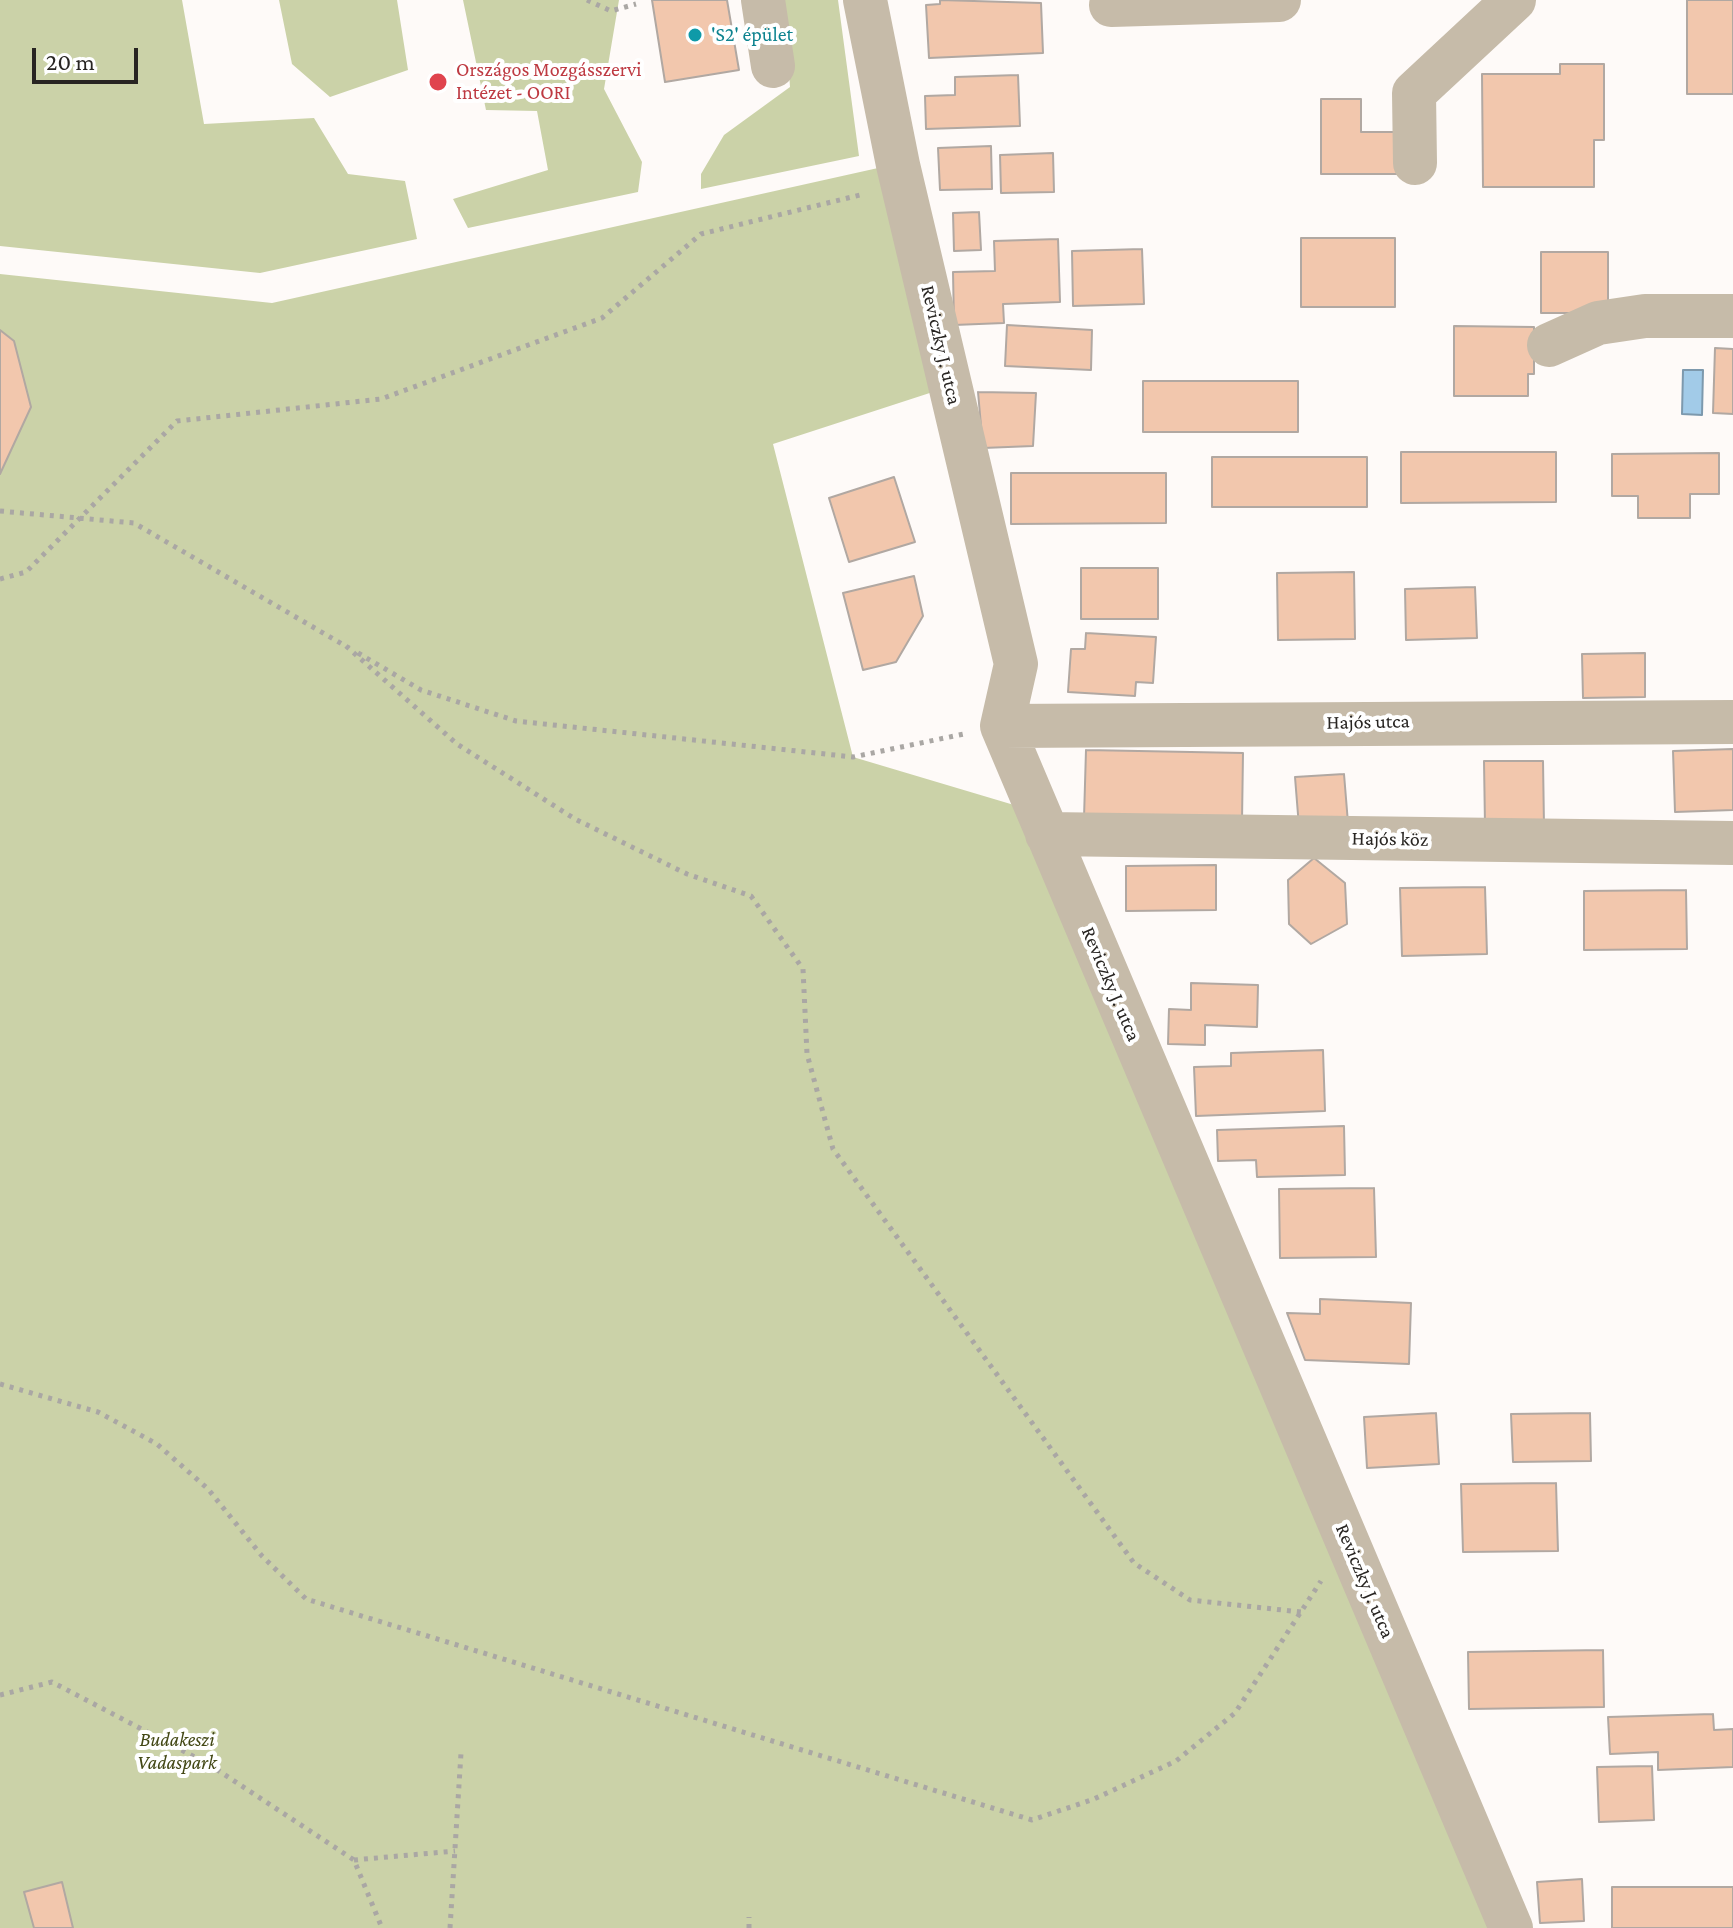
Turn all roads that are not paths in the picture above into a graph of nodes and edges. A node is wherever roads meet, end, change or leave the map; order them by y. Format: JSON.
{"nodes":[{"id":1,"x":763,"y":0,"type":"edge"},
{"id":2,"x":865,"y":0,"type":"edge"},
{"id":3,"x":1279,"y":0,"type":"edge"},
{"id":4,"x":1514,"y":0,"type":"edge"},
{"id":5,"x":1111,"y":5,"type":"dead end"},
{"id":6,"x":773,"y":66,"type":"dead end"},
{"id":7,"x":1415,"y":163,"type":"dead end"},
{"id":8,"x":1733,"y":316,"type":"edge"},
{"id":9,"x":1549,"y":345,"type":"dead end"},
{"id":10,"x":1733,"y":722,"type":"edge"},
{"id":11,"x":1002,"y":726,"type":"junction"},
{"id":12,"x":1047,"y":834,"type":"junction"},
{"id":13,"x":1733,"y":843,"type":"edge"},
{"id":14,"x":1511,"y":1928,"type":"edge"}],
"edges":[{"from":1,"to":6,"type":"street"},
{"from":2,"to":11,"type":"street","name":"Reviczky J. utca"},
{"from":3,"to":5,"type":"street"},
{"from":4,"to":7,"type":"street"},
{"from":8,"to":9,"type":"street"},
{"from":10,"to":11,"type":"street","name":"Hajós utca"},
{"from":11,"to":12,"type":"street","name":"Reviczky J. utca"},
{"from":12,"to":13,"type":"street","name":"Hajós köz"},
{"from":12,"to":14,"type":"street","name":"Reviczky J. utca"}]}
